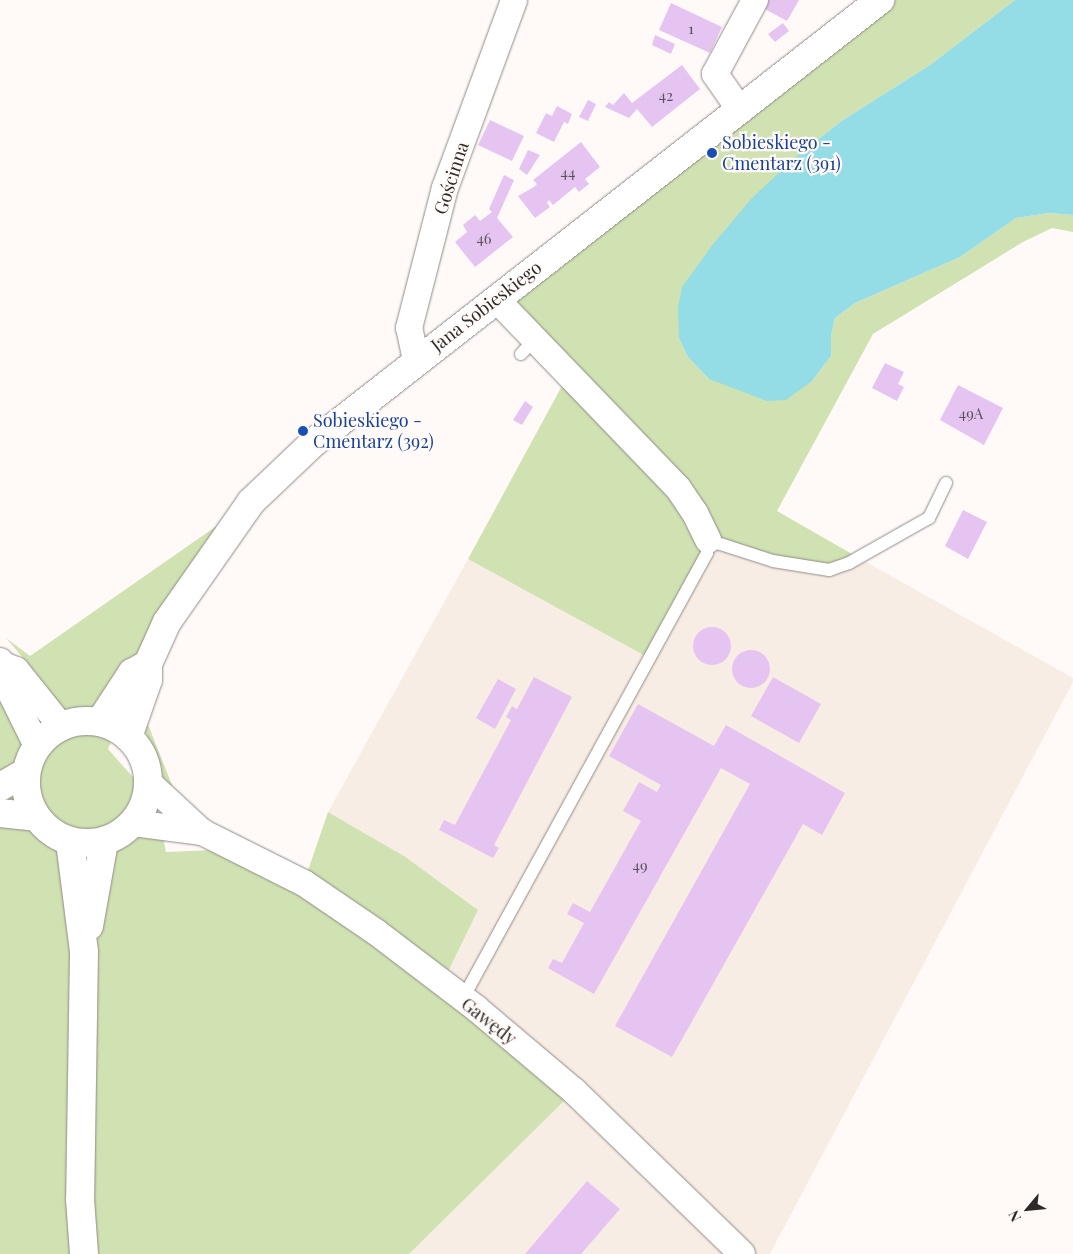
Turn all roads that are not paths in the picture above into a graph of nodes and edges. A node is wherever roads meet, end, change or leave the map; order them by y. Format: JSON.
{"nodes":[{"id":1,"x":514,"y":0,"type":"edge"},
{"id":2,"x":755,"y":0,"type":"edge"},
{"id":3,"x":880,"y":0,"type":"edge"},
{"id":4,"x":740,"y":110,"type":"junction"},
{"id":5,"x":496,"y":299,"type":"junction"},
{"id":6,"x":416,"y":360,"type":"junction"},
{"id":7,"x":946,"y":483,"type":"dead end"},
{"id":8,"x":708,"y":540,"type":"junction"},
{"id":9,"x":1,"y":662,"type":"edge"},
{"id":10,"x":148,"y":664,"type":"junction"},
{"id":11,"x":100,"y":722,"type":"junction"},
{"id":12,"x":61,"y":726,"type":"junction"},
{"id":13,"x":128,"y":737,"type":"junction"},
{"id":14,"x":37,"y":746,"type":"junction"},
{"id":15,"x":26,"y":772,"type":"junction"},
{"id":16,"x":149,"y":783,"type":"junction"},
{"id":17,"x":0,"y":787,"type":"edge"},
{"id":18,"x":0,"y":813,"type":"edge"},
{"id":19,"x":36,"y":817,"type":"junction"},
{"id":20,"x":133,"y":823,"type":"junction"},
{"id":21,"x":202,"y":832,"type":"junction"},
{"id":22,"x":70,"y":842,"type":"junction"},
{"id":23,"x":104,"y":842,"type":"junction"},
{"id":24,"x":84,"y":952,"type":"junction"},
{"id":25,"x":462,"y":1000,"type":"junction"},
{"id":26,"x":84,"y":1254,"type":"edge"},
{"id":27,"x":742,"y":1254,"type":"edge"}],
"edges":[{"from":1,"to":6,"type":"street","name":"Gościnna"},
{"from":2,"to":4,"type":"street"},
{"from":3,"to":4,"type":"street","name":"Jana Sobieskiego"},
{"from":4,"to":5,"type":"street","name":"Jana Sobieskiego"},
{"from":5,"to":6,"type":"street","name":"Jana Sobieskiego"},
{"from":5,"to":8,"type":"street"},
{"from":6,"to":10,"type":"street","name":"Jana Sobieskiego"},
{"from":7,"to":8,"type":"lane"},
{"from":8,"to":25,"type":"lane"},
{"from":9,"to":12,"type":"street"},
{"from":9,"to":14,"type":"street"},
{"from":10,"to":11,"type":"street","name":"Jana Sobieskiego"},
{"from":10,"to":13,"type":"street","name":"Jana Sobieskiego"},
{"from":11,"to":12,"type":"street"},
{"from":11,"to":13,"type":"street"},
{"from":12,"to":14,"type":"street"},
{"from":13,"to":16,"type":"street"},
{"from":14,"to":15,"type":"street"},
{"from":15,"to":17,"type":"street"},
{"from":15,"to":19,"type":"street"},
{"from":16,"to":20,"type":"street"},
{"from":16,"to":21,"type":"street","name":"Gawędy"},
{"from":18,"to":19,"type":"street"},
{"from":19,"to":22,"type":"street"},
{"from":20,"to":21,"type":"street","name":"Gawędy"},
{"from":20,"to":23,"type":"street"},
{"from":21,"to":25,"type":"street","name":"Gawędy"},
{"from":22,"to":23,"type":"street"},
{"from":22,"to":24,"type":"street"},
{"from":23,"to":24,"type":"street"},
{"from":24,"to":26,"type":"street"},
{"from":25,"to":27,"type":"street","name":"Gawędy"}]}
